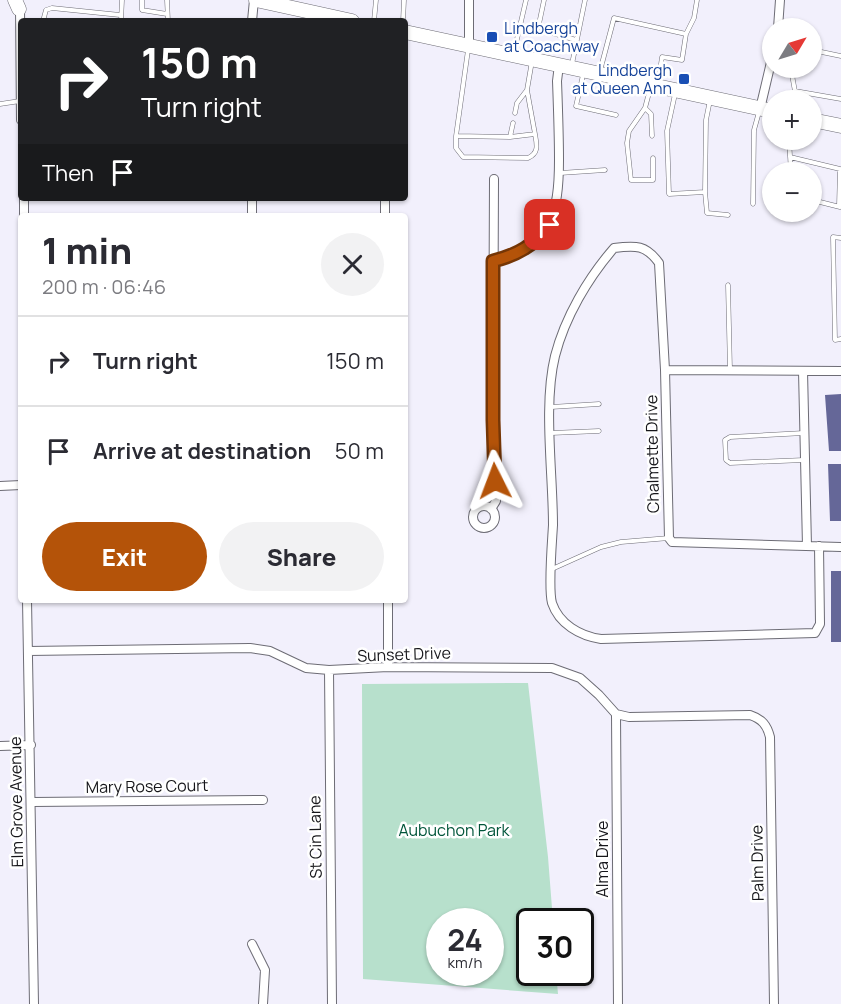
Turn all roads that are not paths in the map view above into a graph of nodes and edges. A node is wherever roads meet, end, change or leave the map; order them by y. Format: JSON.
{"nodes":[{"id":1,"x":122,"y":0,"type":"edge"},
{"id":2,"x":142,"y":0,"type":"edge"},
{"id":3,"x":167,"y":0,"type":"edge"},
{"id":4,"x":255,"y":0,"type":"edge"},
{"id":5,"x":376,"y":0,"type":"edge"},
{"id":6,"x":404,"y":0,"type":"edge"},
{"id":7,"x":469,"y":0,"type":"edge"},
{"id":8,"x":526,"y":0,"type":"edge"},
{"id":9,"x":544,"y":0,"type":"edge"},
{"id":10,"x":585,"y":0,"type":"edge"},
{"id":11,"x":696,"y":0,"type":"edge"},
{"id":12,"x":780,"y":0,"type":"edge"},
{"id":13,"x":18,"y":3,"type":"edge"},
{"id":14,"x":167,"y":14,"type":"junction"},
{"id":15,"x":120,"y":15,"type":"junction"},
{"id":16,"x":19,"y":18,"type":"edge"},
{"id":17,"x":44,"y":18,"type":"edge"},
{"id":18,"x":120,"y":18,"type":"edge"},
{"id":19,"x":168,"y":18,"type":"edge"},
{"id":20,"x":252,"y":18,"type":"edge"},
{"id":21,"x":342,"y":18,"type":"edge"},
{"id":22,"x":374,"y":18,"type":"edge"},
{"id":23,"x":403,"y":18,"type":"edge"},
{"id":24,"x":779,"y":18,"type":"edge"},
{"id":25,"x":408,"y":33,"type":"edge"},
{"id":26,"x":686,"y":34,"type":"junction"},
{"id":27,"x":576,"y":40,"type":"junction"},
{"id":28,"x":469,"y":46,"type":"junction"},
{"id":29,"x":822,"y":52,"type":"edge"},
{"id":30,"x":513,"y":56,"type":"junction"},
{"id":31,"x":841,"y":56,"type":"edge"},
{"id":32,"x":532,"y":60,"type":"junction"},
{"id":33,"x":571,"y":68,"type":"junction"},
{"id":34,"x":599,"y":75,"type":"junction"},
{"id":35,"x":790,"y":78,"type":"edge"},
{"id":36,"x":654,"y":86,"type":"junction"},
{"id":37,"x":527,"y":90,"type":"junction"},
{"id":38,"x":676,"y":90,"type":"junction"},
{"id":39,"x":795,"y":90,"type":"edge"},
{"id":40,"x":822,"y":95,"type":"edge"},
{"id":41,"x":711,"y":98,"type":"junction"},
{"id":42,"x":841,"y":99,"type":"edge"},
{"id":43,"x":18,"y":101,"type":"edge"},
{"id":44,"x":0,"y":104,"type":"edge"},
{"id":45,"x":645,"y":108,"type":"junction"},
{"id":46,"x":762,"y":109,"type":"edge"},
{"id":47,"x":515,"y":113,"type":"dead end"},
{"id":48,"x":616,"y":115,"type":"dead end"},
{"id":49,"x":762,"y":117,"type":"edge"},
{"id":50,"x":822,"y":122,"type":"edge"},
{"id":51,"x":513,"y":123,"type":"dead end"},
{"id":52,"x":841,"y":126,"type":"edge"},
{"id":53,"x":535,"y":134,"type":"junction"},
{"id":54,"x":456,"y":136,"type":"junction"},
{"id":55,"x":652,"y":136,"type":"dead end"},
{"id":56,"x":510,"y":137,"type":"junction"},
{"id":57,"x":790,"y":150,"type":"edge"},
{"id":58,"x":790,"y":157,"type":"junction"},
{"id":59,"x":653,"y":158,"type":"dead end"},
{"id":60,"x":790,"y":162,"type":"edge"},
{"id":61,"x":605,"y":170,"type":"dead end"},
{"id":62,"x":559,"y":173,"type":"junction"},
{"id":63,"x":494,"y":179,"type":"dead end"},
{"id":64,"x":705,"y":192,"type":"junction"},
{"id":65,"x":822,"y":202,"type":"edge"},
{"id":66,"x":753,"y":204,"type":"dead end"},
{"id":67,"x":840,"y":207,"type":"edge"},
{"id":68,"x":728,"y":215,"type":"dead end"},
{"id":69,"x":841,"y":238,"type":"edge"},
{"id":70,"x":493,"y":261,"type":"junction"},
{"id":71,"x":728,"y":285,"type":"dead end"},
{"id":72,"x":841,"y":339,"type":"edge"},
{"id":73,"x":665,"y":370,"type":"junction"},
{"id":74,"x":730,"y":370,"type":"junction"},
{"id":75,"x":803,"y":370,"type":"junction"},
{"id":76,"x":841,"y":370,"type":"edge"},
{"id":77,"x":599,"y":404,"type":"dead end"},
{"id":78,"x":550,"y":407,"type":"junction"},
{"id":79,"x":599,"y":431,"type":"dead end"},
{"id":80,"x":550,"y":433,"type":"junction"},
{"id":81,"x":804,"y":433,"type":"junction"},
{"id":82,"x":805,"y":460,"type":"junction"},
{"id":83,"x":18,"y":485,"type":"edge"},
{"id":84,"x":0,"y":486,"type":"edge"},
{"id":85,"x":491,"y":509,"type":"dead end"},
{"id":86,"x":669,"y":538,"type":"junction"},
{"id":87,"x":807,"y":546,"type":"junction"},
{"id":88,"x":819,"y":546,"type":"junction"},
{"id":89,"x":841,"y":547,"type":"edge"},
{"id":90,"x":552,"y":569,"type":"junction"},
{"id":91,"x":27,"y":603,"type":"edge"},
{"id":92,"x":388,"y":603,"type":"edge"},
{"id":93,"x":28,"y":651,"type":"junction"},
{"id":94,"x":388,"y":667,"type":"junction"},
{"id":95,"x":329,"y":670,"type":"junction"},
{"id":96,"x":616,"y":714,"type":"junction"},
{"id":97,"x":0,"y":746,"type":"edge"},
{"id":98,"x":31,"y":746,"type":"junction"},
{"id":99,"x":263,"y":800,"type":"dead end"},
{"id":100,"x":32,"y":802,"type":"junction"},
{"id":101,"x":252,"y":944,"type":"dead end"},
{"id":102,"x":34,"y":1004,"type":"edge"},
{"id":103,"x":262,"y":1004,"type":"edge"},
{"id":104,"x":332,"y":1004,"type":"edge"},
{"id":105,"x":618,"y":1004,"type":"edge"},
{"id":106,"x":774,"y":1004,"type":"edge"}],
"edges":[{"from":1,"to":15,"type":"lane"},
{"from":2,"to":14,"type":"lane"},
{"from":3,"to":14,"type":"lane"},
{"from":4,"to":20,"type":"street"},
{"from":4,"to":21,"type":"main road"},
{"from":5,"to":22,"type":"lane"},
{"from":6,"to":23,"type":"lane"},
{"from":7,"to":28,"type":"street"},
{"from":8,"to":30,"type":"lane"},
{"from":9,"to":27,"type":"lane"},
{"from":10,"to":27,"type":"lane"},
{"from":11,"to":26,"type":"lane"},
{"from":12,"to":24,"type":"street"},
{"from":13,"to":16,"type":"street"},
{"from":14,"to":19,"type":"lane"},
{"from":15,"to":17,"type":"lane"},
{"from":15,"to":18,"type":"lane"},
{"from":25,"to":28,"type":"main road"},
{"from":26,"to":34,"type":"lane"},
{"from":26,"to":36,"type":"lane"},
{"from":27,"to":33,"type":"lane"},
{"from":28,"to":30,"type":"main road"},
{"from":28,"to":54,"type":"lane"},
{"from":29,"to":31,"type":"lane"},
{"from":30,"to":32,"type":"main road"},
{"from":32,"to":33,"type":"main road"},
{"from":32,"to":37,"type":"lane"},
{"from":33,"to":34,"type":"main road"},
{"from":33,"to":48,"type":"lane"},
{"from":33,"to":62,"type":"street"},
{"from":34,"to":36,"type":"main road"},
{"from":35,"to":39,"type":"lane"},
{"from":36,"to":38,"type":"main road"},
{"from":36,"to":45,"type":"lane"},
{"from":37,"to":47,"type":"lane"},
{"from":37,"to":53,"type":"lane"},
{"from":38,"to":41,"type":"main road"},
{"from":38,"to":64,"type":"lane"},
{"from":40,"to":42,"type":"lane"},
{"from":41,"to":46,"type":"main road"},
{"from":41,"to":64,"type":"lane"},
{"from":43,"to":44,"type":"lane"},
{"from":45,"to":55,"type":"lane"},
{"from":45,"to":59,"type":"lane"},
{"from":49,"to":66,"type":"lane"},
{"from":50,"to":52,"type":"main road"},
{"from":51,"to":56,"type":"lane"},
{"from":53,"to":54,"type":"lane"},
{"from":53,"to":56,"type":"lane"},
{"from":54,"to":56,"type":"lane"},
{"from":57,"to":58,"type":"lane"},
{"from":58,"to":60,"type":"lane"},
{"from":58,"to":67,"type":"lane"},
{"from":61,"to":62,"type":"lane"},
{"from":62,"to":70,"type":"street"},
{"from":63,"to":70,"type":"street"},
{"from":64,"to":68,"type":"lane"},
{"from":65,"to":67,"type":"lane"},
{"from":69,"to":72,"type":"lane"},
{"from":70,"to":85,"type":"street"},
{"from":71,"to":74,"type":"lane"},
{"from":73,"to":74,"type":"street","name":"Chalmette Drive"},
{"from":73,"to":78,"type":"street"},
{"from":73,"to":86,"type":"street","name":"Chalmette Drive"},
{"from":74,"to":75,"type":"street","name":"Chalmette Drive"},
{"from":75,"to":76,"type":"street","name":"Chalmette Drive"},
{"from":75,"to":81,"type":"street"},
{"from":77,"to":78,"type":"lane"},
{"from":78,"to":80,"type":"street"},
{"from":79,"to":80,"type":"lane"},
{"from":80,"to":90,"type":"street"},
{"from":81,"to":82,"type":"street"},
{"from":81,"to":82,"type":"lane"},
{"from":82,"to":87,"type":"street"},
{"from":83,"to":84,"type":"street"},
{"from":86,"to":87,"type":"street"},
{"from":86,"to":90,"type":"lane"},
{"from":87,"to":88,"type":"street"},
{"from":88,"to":89,"type":"street"},
{"from":88,"to":90,"type":"street"},
{"from":91,"to":93,"type":"street","name":"Elm Grove Avenue"},
{"from":92,"to":94,"type":"street"},
{"from":93,"to":95,"type":"street","name":"Sunset Drive"},
{"from":93,"to":98,"type":"street","name":"Elm Grove Avenue"},
{"from":94,"to":95,"type":"street","name":"Sunset Drive"},
{"from":94,"to":96,"type":"street","name":"Sunset Drive"},
{"from":95,"to":104,"type":"street","name":"St Cin Lane"},
{"from":96,"to":105,"type":"street","name":"Alma Drive"},
{"from":96,"to":106,"type":"street","name":"Palm Drive"},
{"from":97,"to":98,"type":"street"},
{"from":98,"to":100,"type":"street","name":"Elm Grove Avenue"},
{"from":99,"to":100,"type":"street","name":"Mary Rose Court"},
{"from":100,"to":102,"type":"street","name":"Elm Grove Avenue"},
{"from":101,"to":103,"type":"street"}]}
